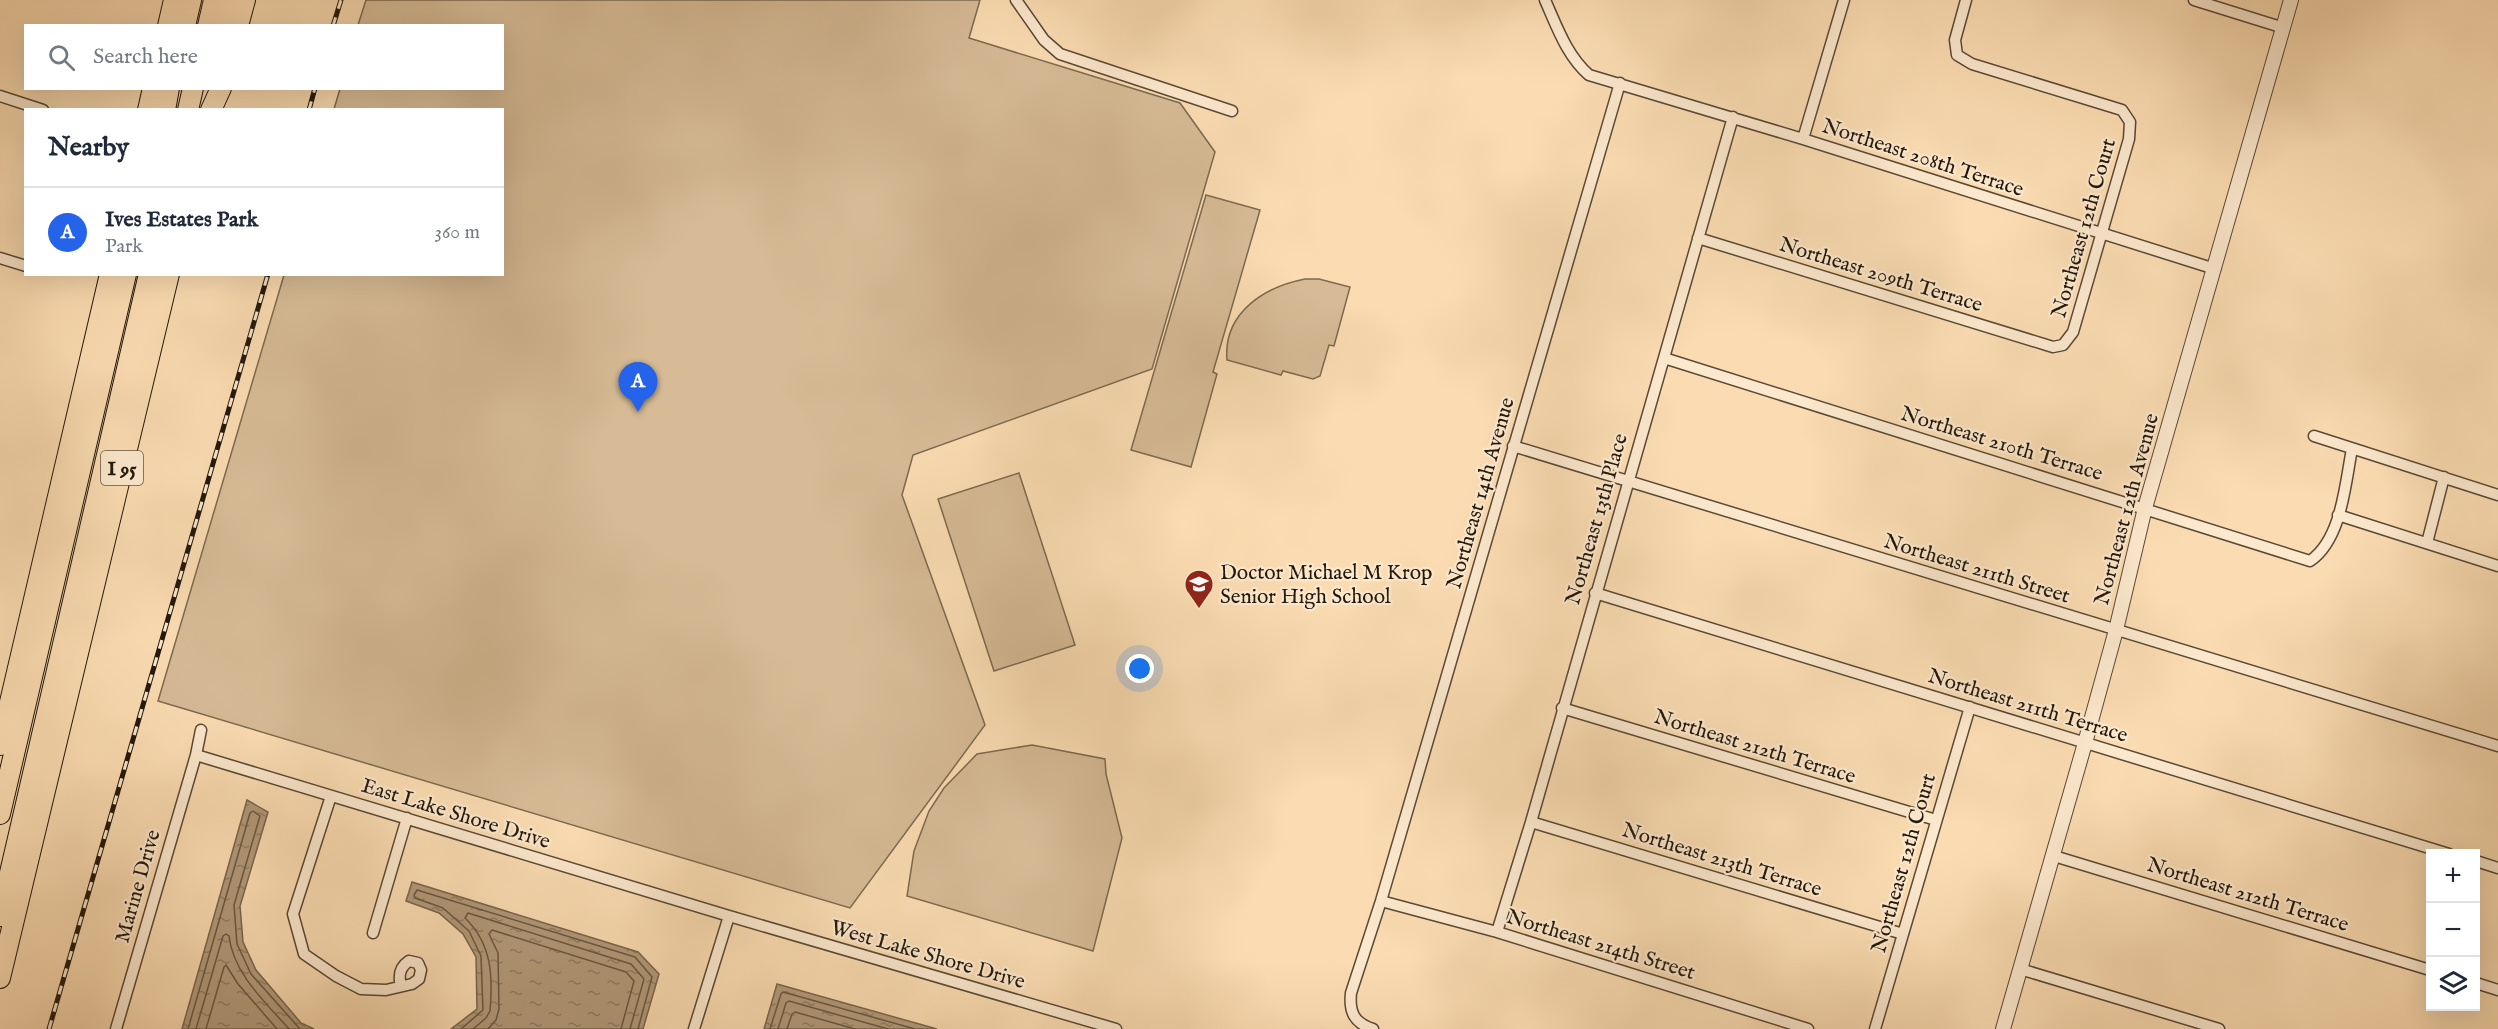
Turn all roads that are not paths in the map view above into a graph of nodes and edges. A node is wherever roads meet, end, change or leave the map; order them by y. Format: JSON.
{"nodes":[{"id":1,"x":174,"y":0,"type":"edge"},
{"id":2,"x":191,"y":0,"type":"edge"},
{"id":3,"x":213,"y":0,"type":"edge"},
{"id":4,"x":230,"y":0,"type":"edge"},
{"id":5,"x":245,"y":0,"type":"edge"},
{"id":6,"x":1016,"y":0,"type":"edge"},
{"id":7,"x":1545,"y":0,"type":"edge"},
{"id":8,"x":1844,"y":0,"type":"edge"},
{"id":9,"x":1966,"y":0,"type":"edge"},
{"id":10,"x":2194,"y":0,"type":"edge"},
{"id":11,"x":2291,"y":0,"type":"edge"},
{"id":12,"x":168,"y":24,"type":"edge"},
{"id":13,"x":185,"y":24,"type":"edge"},
{"id":14,"x":208,"y":24,"type":"edge"},
{"id":15,"x":224,"y":24,"type":"edge"},
{"id":16,"x":239,"y":24,"type":"edge"},
{"id":17,"x":2284,"y":28,"type":"junction"},
{"id":18,"x":1620,"y":83,"type":"junction"},
{"id":19,"x":153,"y":90,"type":"edge"},
{"id":20,"x":170,"y":90,"type":"edge"},
{"id":21,"x":193,"y":90,"type":"edge"},
{"id":22,"x":210,"y":90,"type":"edge"},
{"id":23,"x":220,"y":90,"type":"edge"},
{"id":24,"x":0,"y":96,"type":"edge"},
{"id":25,"x":37,"y":108,"type":"edge"},
{"id":26,"x":148,"y":108,"type":"edge"},
{"id":27,"x":165,"y":108,"type":"edge"},
{"id":28,"x":188,"y":108,"type":"edge"},
{"id":29,"x":205,"y":108,"type":"edge"},
{"id":30,"x":212,"y":108,"type":"edge"},
{"id":31,"x":1232,"y":111,"type":"dead end"},
{"id":32,"x":1732,"y":117,"type":"junction"},
{"id":33,"x":1803,"y":139,"type":"junction"},
{"id":34,"x":2101,"y":234,"type":"junction"},
{"id":35,"x":1698,"y":238,"type":"junction"},
{"id":36,"x":0,"y":258,"type":"edge"},
{"id":37,"x":24,"y":265,"type":"edge"},
{"id":38,"x":2215,"y":269,"type":"junction"},
{"id":39,"x":110,"y":276,"type":"edge"},
{"id":40,"x":126,"y":276,"type":"edge"},
{"id":41,"x":149,"y":276,"type":"edge"},
{"id":42,"x":169,"y":276,"type":"edge"},
{"id":43,"x":2053,"y":347,"type":"joint"},
{"id":44,"x":1664,"y":358,"type":"junction"},
{"id":45,"x":2314,"y":436,"type":"dead end"},
{"id":46,"x":1513,"y":446,"type":"junction"},
{"id":47,"x":2352,"y":449,"type":"junction"},
{"id":48,"x":2444,"y":477,"type":"junction"},
{"id":49,"x":1626,"y":482,"type":"junction"},
{"id":50,"x":2498,"y":495,"type":"edge"},
{"id":51,"x":2145,"y":508,"type":"junction"},
{"id":52,"x":2338,"y":515,"type":"junction"},
{"id":53,"x":2427,"y":543,"type":"junction"},
{"id":54,"x":2498,"y":566,"type":"edge"},
{"id":55,"x":1595,"y":593,"type":"junction"},
{"id":56,"x":2116,"y":630,"type":"junction"},
{"id":57,"x":1970,"y":707,"type":"junction"},
{"id":58,"x":1562,"y":708,"type":"junction"},
{"id":59,"x":201,"y":730,"type":"dead end"},
{"id":60,"x":2085,"y":743,"type":"junction"},
{"id":61,"x":0,"y":745,"type":"edge"},
{"id":62,"x":2498,"y":746,"type":"edge"},
{"id":63,"x":196,"y":755,"type":"junction"},
{"id":64,"x":331,"y":796,"type":"junction"},
{"id":65,"x":0,"y":814,"type":"edge"},
{"id":66,"x":406,"y":818,"type":"junction"},
{"id":67,"x":1935,"y":820,"type":"junction"},
{"id":68,"x":1531,"y":822,"type":"junction"},
{"id":69,"x":2433,"y":849,"type":"edge"},
{"id":70,"x":2054,"y":856,"type":"junction"},
{"id":71,"x":2480,"y":863,"type":"edge"},
{"id":72,"x":2498,"y":868,"type":"edge"},
{"id":73,"x":1381,"y":901,"type":"junction"},
{"id":74,"x":0,"y":916,"type":"edge"},
{"id":75,"x":729,"y":916,"type":"junction"},
{"id":76,"x":1497,"y":932,"type":"junction"},
{"id":77,"x":373,"y":933,"type":"dead end"},
{"id":78,"x":1903,"y":934,"type":"junction"},
{"id":79,"x":2020,"y":969,"type":"junction"},
{"id":80,"x":2426,"y":969,"type":"edge"},
{"id":81,"x":0,"y":978,"type":"edge"},
{"id":82,"x":2480,"y":985,"type":"edge"},
{"id":83,"x":401,"y":987,"type":"dead end"},
{"id":84,"x":2498,"y":990,"type":"edge"},
{"id":85,"x":1367,"y":1027,"type":"edge"},
{"id":86,"x":116,"y":1029,"type":"edge"},
{"id":87,"x":694,"y":1029,"type":"edge"},
{"id":88,"x":1116,"y":1029,"type":"edge"},
{"id":89,"x":1808,"y":1029,"type":"edge"},
{"id":90,"x":1875,"y":1029,"type":"edge"},
{"id":91,"x":2003,"y":1029,"type":"edge"},
{"id":92,"x":2219,"y":1029,"type":"edge"}],
"edges":[{"from":1,"to":12,"type":"highway"},
{"from":2,"to":13,"type":"highway"},
{"from":3,"to":14,"type":"highway"},
{"from":4,"to":15,"type":"highway"},
{"from":5,"to":16,"type":"highway"},
{"from":6,"to":31,"type":"street"},
{"from":7,"to":18,"type":"street"},
{"from":8,"to":33,"type":"street"},
{"from":9,"to":34,"type":"street","name":"Northeast 12th Court"},
{"from":10,"to":17,"type":"street"},
{"from":11,"to":17,"type":"street","name":"Northeast 12th Avenue"},
{"from":17,"to":38,"type":"street","name":"Northeast 12th Avenue"},
{"from":18,"to":32,"type":"street","name":"Northeast 208th Terrace"},
{"from":18,"to":46,"type":"street","name":"Northeast 14th Avenue"},
{"from":19,"to":26,"type":"highway"},
{"from":20,"to":27,"type":"highway"},
{"from":21,"to":28,"type":"highway"},
{"from":22,"to":29,"type":"highway"},
{"from":23,"to":30,"type":"highway"},
{"from":24,"to":25,"type":"street"},
{"from":32,"to":33,"type":"street","name":"Northeast 208th Terrace"},
{"from":32,"to":35,"type":"street","name":"Northeast 13th Place"},
{"from":33,"to":34,"type":"street","name":"Northeast 208th Terrace"},
{"from":34,"to":38,"type":"street","name":"Northeast 208th Terrace"},
{"from":34,"to":43,"type":"street","name":"Northeast 12th Court"},
{"from":35,"to":43,"type":"street","name":"Northeast 209th Terrace"},
{"from":35,"to":44,"type":"street","name":"Northeast 13th Place"},
{"from":36,"to":37,"type":"street"},
{"from":38,"to":51,"type":"street","name":"Northeast 12th Avenue"},
{"from":39,"to":61,"type":"highway","number":"I 95"},
{"from":40,"to":65,"type":"highway"},
{"from":41,"to":74,"type":"highway"},
{"from":42,"to":81,"type":"highway","number":"I 95"},
{"from":44,"to":49,"type":"street","name":"Northeast 13th Place"},
{"from":44,"to":51,"type":"street","name":"Northeast 210th Terrace"},
{"from":45,"to":47,"type":"street"},
{"from":46,"to":49,"type":"street","name":"Northeast 211th Street"},
{"from":46,"to":73,"type":"street","name":"Northeast 14th Avenue"},
{"from":47,"to":48,"type":"street"},
{"from":47,"to":52,"type":"street","name":"Northeast 210th Terrace"},
{"from":48,"to":50,"type":"street"},
{"from":48,"to":53,"type":"street"},
{"from":49,"to":55,"type":"street","name":"Northeast 13th Place"},
{"from":49,"to":56,"type":"street","name":"Northeast 211th Street"},
{"from":51,"to":52,"type":"street","name":"Northeast 210th Terrace"},
{"from":51,"to":56,"type":"street","name":"Northeast 12th Avenue"},
{"from":52,"to":53,"type":"street"},
{"from":53,"to":54,"type":"street"},
{"from":55,"to":57,"type":"street","name":"Northeast 211th Terrace"},
{"from":55,"to":58,"type":"street","name":"Northeast 13th Place"},
{"from":56,"to":60,"type":"street","name":"Northeast 12th Avenue"},
{"from":56,"to":62,"type":"street","name":"Northeast 211th Street"},
{"from":57,"to":60,"type":"street","name":"Northeast 211th Terrace"},
{"from":57,"to":67,"type":"street","name":"Northeast 12th Court"},
{"from":58,"to":67,"type":"street","name":"Northeast 212th Terrace"},
{"from":58,"to":68,"type":"street","name":"Northeast 13th Place"},
{"from":59,"to":63,"type":"street"},
{"from":60,"to":69,"type":"street","name":"Northeast 211th Terrace"},
{"from":60,"to":70,"type":"street","name":"Northeast 12th Avenue"},
{"from":63,"to":64,"type":"street","name":"East Lake Shore Drive"},
{"from":63,"to":86,"type":"street","name":"Marine Drive"},
{"from":64,"to":66,"type":"street","name":"East Lake Shore Drive"},
{"from":64,"to":83,"type":"street"},
{"from":66,"to":75,"type":"street","name":"East Lake Shore Drive"},
{"from":66,"to":77,"type":"street"},
{"from":67,"to":78,"type":"street","name":"Northeast 12th Court"},
{"from":68,"to":76,"type":"street","name":"Northeast 13th Place"},
{"from":68,"to":78,"type":"street","name":"Northeast 213th Terrace"},
{"from":70,"to":79,"type":"street","name":"Northeast 12th Avenue"},
{"from":70,"to":80,"type":"street","name":"Northeast 212th Terrace"},
{"from":71,"to":72,"type":"street"},
{"from":73,"to":76,"type":"street","name":"Northeast 214th Street"},
{"from":73,"to":85,"type":"street","name":"Northeast 14th Avenue"},
{"from":75,"to":87,"type":"street"},
{"from":75,"to":88,"type":"street","name":"West Lake Shore Drive"},
{"from":76,"to":89,"type":"street","name":"Northeast 214th Street"},
{"from":78,"to":90,"type":"street","name":"Northeast 12th Court"},
{"from":79,"to":91,"type":"street","name":"Northeast 12th Avenue"},
{"from":79,"to":92,"type":"street"},
{"from":82,"to":84,"type":"street"}]}
